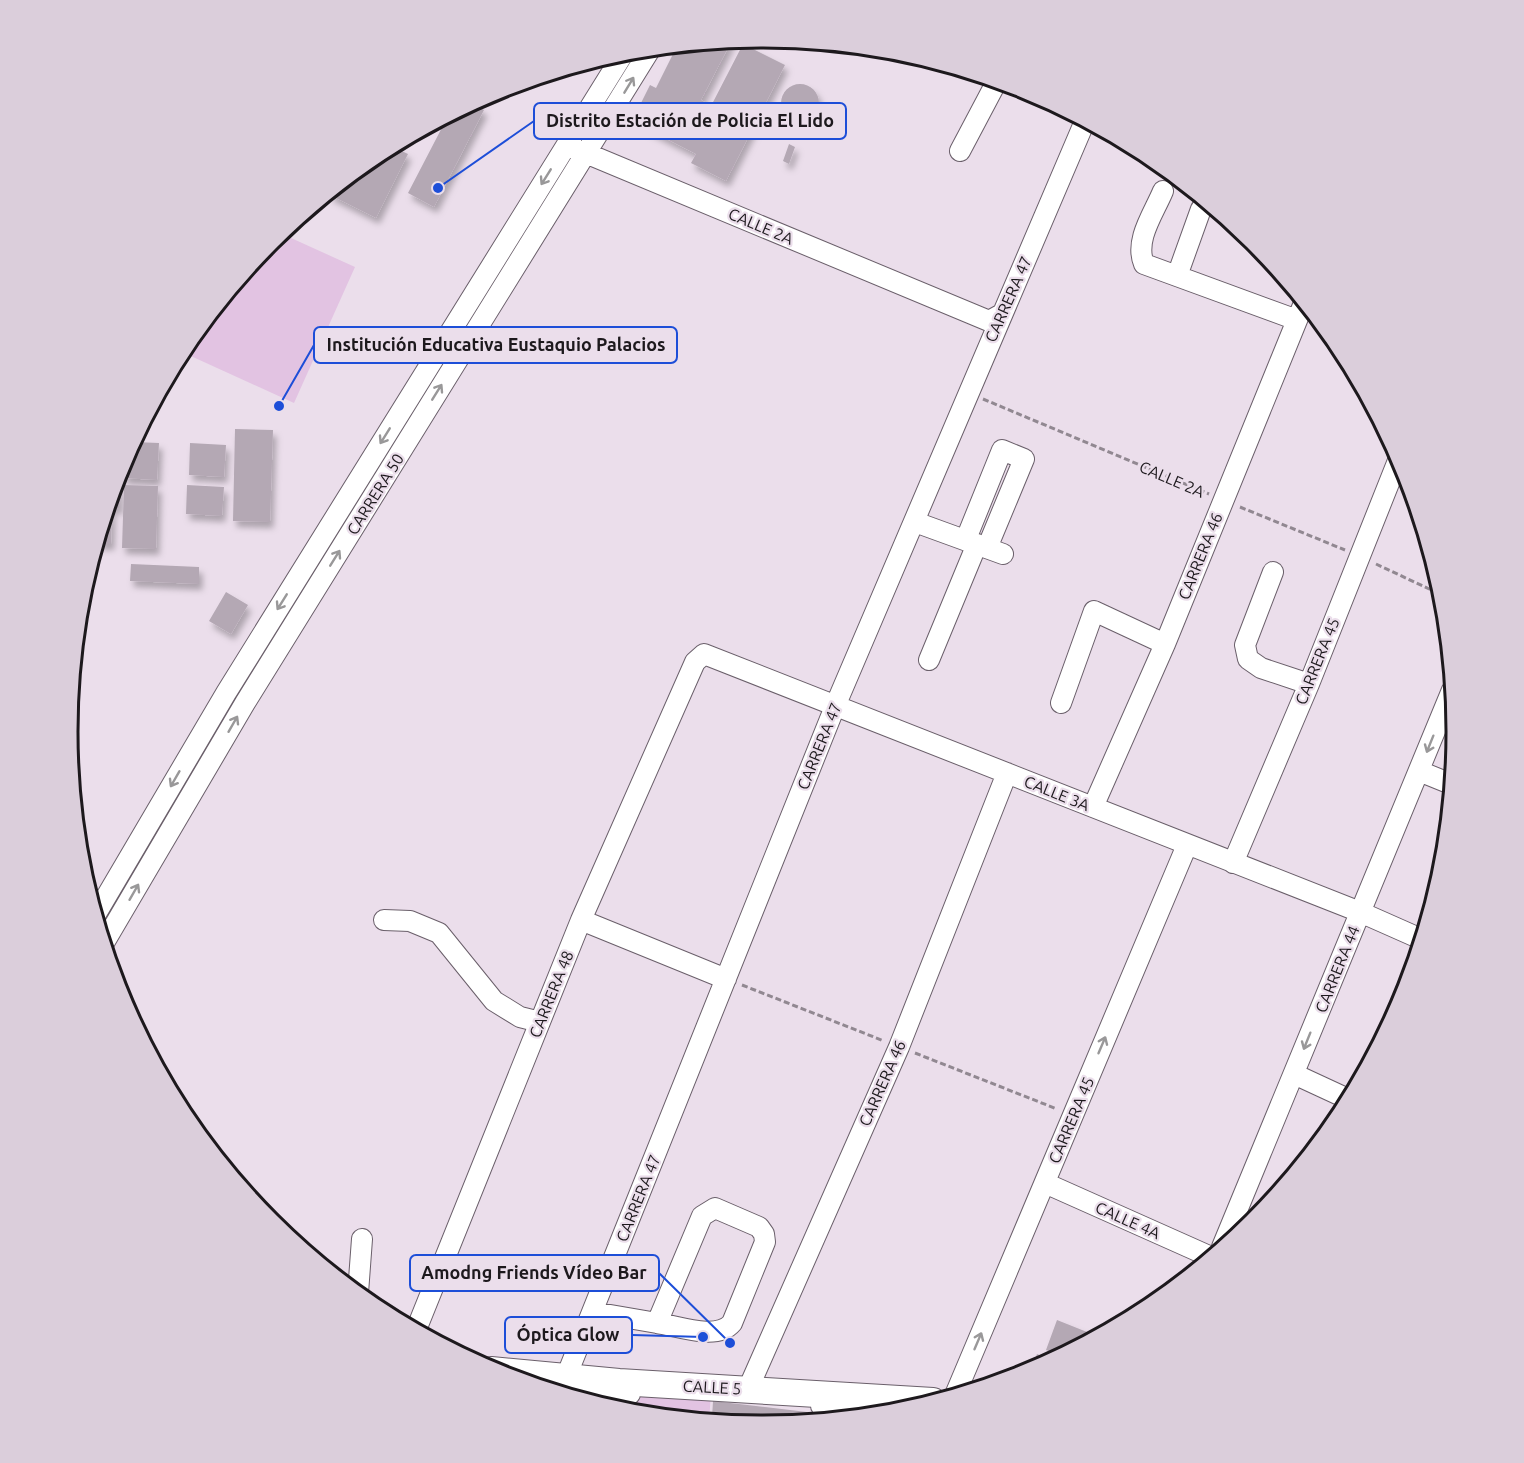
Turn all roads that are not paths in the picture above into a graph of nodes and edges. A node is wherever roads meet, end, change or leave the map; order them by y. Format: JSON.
{"nodes":[{"id":1,"x":645,"y":59,"type":"edge"},
{"id":2,"x":617,"y":64,"type":"edge"},
{"id":3,"x":993,"y":88,"type":"edge"},
{"id":4,"x":1082,"y":128,"type":"edge"},
{"id":5,"x":567,"y":145,"type":"junction"},
{"id":6,"x":960,"y":151,"type":"dead end"},
{"id":7,"x":587,"y":153,"type":"junction"},
{"id":8,"x":1163,"y":191,"type":"dead end"},
{"id":9,"x":1201,"y":209,"type":"dead end"},
{"id":10,"x":1177,"y":276,"type":"junction"},
{"id":11,"x":1300,"y":311,"type":"edge"},
{"id":12,"x":994,"y":323,"type":"junction"},
{"id":13,"x":1394,"y":472,"type":"edge"},
{"id":14,"x":915,"y":522,"type":"junction"},
{"id":15,"x":1274,"y":572,"type":"dead end"},
{"id":16,"x":1165,"y":644,"type":"junction"},
{"id":17,"x":929,"y":660,"type":"dead end"},
{"id":18,"x":695,"y":662,"type":"joint"},
{"id":19,"x":1309,"y":684,"type":"junction"},
{"id":20,"x":1062,"y":703,"type":"dead end"},
{"id":21,"x":836,"y":704,"type":"junction"},
{"id":22,"x":1445,"y":707,"type":"edge"},
{"id":23,"x":1419,"y":771,"type":"junction"},
{"id":24,"x":1007,"y":772,"type":"junction"},
{"id":25,"x":1444,"y":781,"type":"edge"},
{"id":26,"x":1093,"y":807,"type":"junction"},
{"id":27,"x":1187,"y":845,"type":"junction"},
{"id":28,"x":1233,"y":863,"type":"junction"},
{"id":29,"x":101,"y":905,"type":"edge"},
{"id":30,"x":1360,"y":912,"type":"junction"},
{"id":31,"x":384,"y":920,"type":"dead end"},
{"id":32,"x":581,"y":920,"type":"junction"},
{"id":33,"x":110,"y":933,"type":"edge"},
{"id":34,"x":1414,"y":936,"type":"edge"},
{"id":35,"x":726,"y":979,"type":"junction"},
{"id":36,"x":540,"y":1022,"type":"junction"},
{"id":37,"x":1293,"y":1074,"type":"junction"},
{"id":38,"x":1340,"y":1095,"type":"edge"},
{"id":39,"x":1045,"y":1183,"type":"junction"},
{"id":40,"x":1230,"y":1229,"type":"edge"},
{"id":41,"x":362,"y":1239,"type":"dead end"},
{"id":42,"x":1203,"y":1253,"type":"edge"},
{"id":43,"x":359,"y":1283,"type":"edge"},
{"id":44,"x":593,"y":1312,"type":"junction"},
{"id":45,"x":419,"y":1322,"type":"edge"},
{"id":46,"x":657,"y":1323,"type":"junction"},
{"id":47,"x":565,"y":1385,"type":"edge"},
{"id":48,"x":959,"y":1386,"type":"edge"},
{"id":49,"x":748,"y":1389,"type":"junction"},
{"id":50,"x":907,"y":1399,"type":"edge"},
{"id":51,"x":850,"y":1409,"type":"edge"}],
"edges":[{"from":7,"to":1,"type":"street","name":"CARRERA 50","one_way":true},
{"from":2,"to":5,"type":"street","name":"CARRERA 50"},
{"from":3,"to":6,"type":"street"},
{"from":4,"to":12,"type":"street","name":"CARRERA 47"},
{"from":5,"to":7,"type":"street","name":"CALLE 2A"},
{"from":5,"to":29,"type":"street","name":"CARRERA 50","one_way":true},
{"from":7,"to":12,"type":"street","name":"CALLE 2A"},
{"from":33,"to":7,"type":"street","name":"CARRERA 50","one_way":true},
{"from":8,"to":10,"type":"street"},
{"from":9,"to":10,"type":"street"},
{"from":10,"to":11,"type":"street"},
{"from":11,"to":16,"type":"street","name":"CARRERA 46"},
{"from":12,"to":14,"type":"street","name":"CARRERA 47"},
{"from":13,"to":19,"type":"street","name":"CARRERA 45"},
{"from":14,"to":17,"type":"street"},
{"from":14,"to":21,"type":"street","name":"CARRERA 47"},
{"from":15,"to":19,"type":"street"},
{"from":16,"to":20,"type":"street"},
{"from":16,"to":26,"type":"street","name":"CARRERA 46"},
{"from":18,"to":21,"type":"street","name":"CALLE 3A"},
{"from":18,"to":32,"type":"street","name":"CARRERA 48"},
{"from":19,"to":28,"type":"street","name":"CARRERA 45"},
{"from":21,"to":24,"type":"street","name":"CALLE 3A"},
{"from":21,"to":35,"type":"street","name":"CARRERA 47"},
{"from":22,"to":23,"type":"street","name":"CARRERA 44","one_way":true},
{"from":23,"to":25,"type":"street"},
{"from":23,"to":30,"type":"street","name":"CARRERA 44"},
{"from":24,"to":26,"type":"street","name":"CALLE 3A"},
{"from":24,"to":49,"type":"street","name":"CARRERA 46"},
{"from":26,"to":27,"type":"street","name":"CALLE 3A"},
{"from":27,"to":28,"type":"street","name":"CALLE 3A"},
{"from":39,"to":27,"type":"street","name":"CARRERA 45","one_way":true},
{"from":28,"to":30,"type":"street","name":"CALLE 3A"},
{"from":30,"to":34,"type":"street","name":"CALLE 3A"},
{"from":30,"to":37,"type":"street","name":"CARRERA 44","one_way":true},
{"from":31,"to":36,"type":"street"},
{"from":32,"to":35,"type":"street"},
{"from":32,"to":36,"type":"street","name":"CARRERA 48"},
{"from":35,"to":44,"type":"street","name":"CARRERA 47"},
{"from":36,"to":45,"type":"street","name":"CARRERA 48"},
{"from":37,"to":38,"type":"street"},
{"from":37,"to":40,"type":"street","name":"CARRERA 44"},
{"from":39,"to":42,"type":"street","name":"CALLE 4A"},
{"from":48,"to":39,"type":"street","name":"CARRERA 45","one_way":true},
{"from":41,"to":43,"type":"street"},
{"from":44,"to":46,"type":"street"},
{"from":44,"to":47,"type":"street","name":"CARRERA 47"},
{"from":46,"to":46,"type":"street"},
{"from":47,"to":49,"type":"main road","name":"CALLE 5"},
{"from":47,"to":51,"type":"street"},
{"from":49,"to":50,"type":"main road","name":"CALLE 5"}]}
